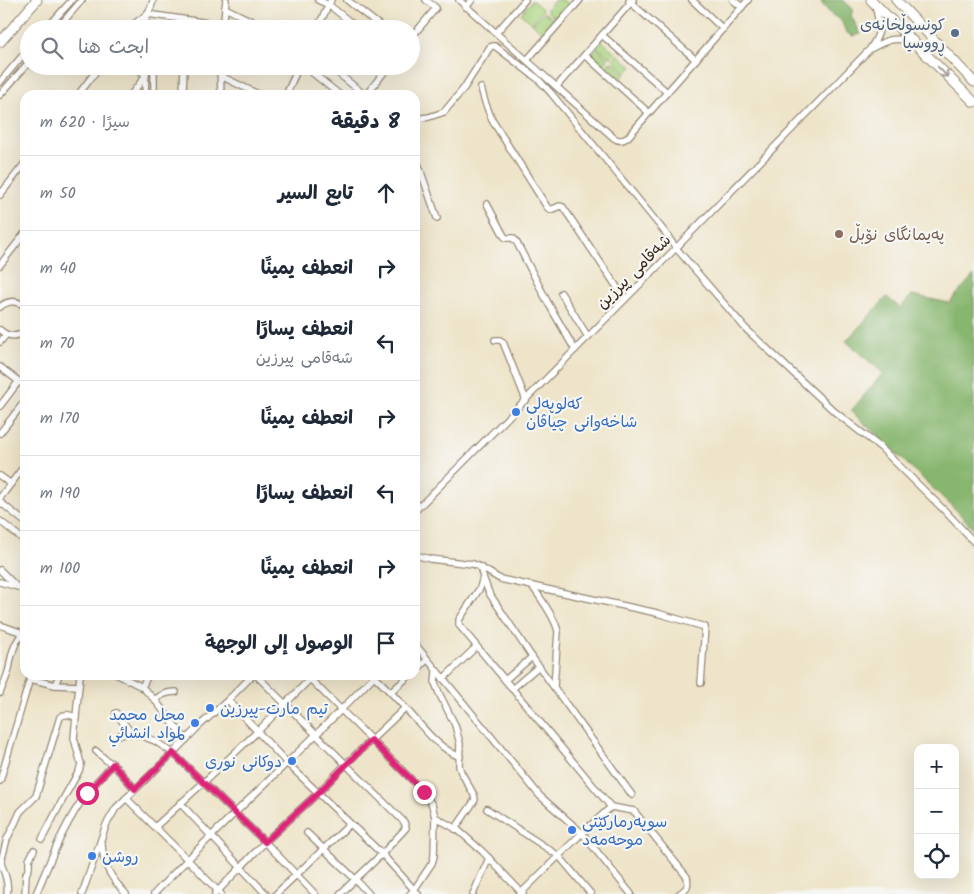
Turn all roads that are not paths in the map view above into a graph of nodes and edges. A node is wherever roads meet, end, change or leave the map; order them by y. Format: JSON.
{"nodes":[{"id":1,"x":37,"y":0,"type":"edge"},
{"id":2,"x":72,"y":0,"type":"edge"},
{"id":3,"x":82,"y":0,"type":"edge"},
{"id":4,"x":152,"y":0,"type":"edge"},
{"id":5,"x":226,"y":0,"type":"edge"},
{"id":6,"x":318,"y":0,"type":"edge"},
{"id":7,"x":347,"y":0,"type":"edge"},
{"id":8,"x":426,"y":0,"type":"edge"},
{"id":9,"x":459,"y":0,"type":"edge"},
{"id":10,"x":472,"y":0,"type":"edge"},
{"id":11,"x":526,"y":0,"type":"edge"},
{"id":12,"x":580,"y":0,"type":"edge"},
{"id":13,"x":692,"y":0,"type":"edge"},
{"id":14,"x":733,"y":0,"type":"edge"},
{"id":15,"x":748,"y":0,"type":"edge"},
{"id":16,"x":630,"y":1,"type":"edge"},
{"id":17,"x":898,"y":1,"type":"edge"},
{"id":18,"x":330,"y":2,"type":"edge"},
{"id":19,"x":873,"y":2,"type":"edge"},
{"id":20,"x":466,"y":7,"type":"junction"},
{"id":21,"x":742,"y":7,"type":"junction"},
{"id":22,"x":225,"y":8,"type":"junction"},
{"id":23,"x":147,"y":14,"type":"junction"},
{"id":24,"x":54,"y":20,"type":"edge"},
{"id":25,"x":65,"y":20,"type":"edge"},
{"id":26,"x":139,"y":20,"type":"edge"},
{"id":27,"x":147,"y":20,"type":"edge"},
{"id":28,"x":182,"y":20,"type":"edge"},
{"id":29,"x":224,"y":20,"type":"edge"},
{"id":30,"x":250,"y":20,"type":"edge"},
{"id":31,"x":321,"y":20,"type":"edge"},
{"id":32,"x":349,"y":20,"type":"edge"},
{"id":33,"x":373,"y":20,"type":"edge"},
{"id":34,"x":420,"y":27,"type":"edge"},
{"id":35,"x":723,"y":29,"type":"junction"},
{"id":36,"x":496,"y":33,"type":"junction"},
{"id":37,"x":602,"y":35,"type":"junction"},
{"id":38,"x":913,"y":41,"type":"junction"},
{"id":39,"x":0,"y":42,"type":"edge"},
{"id":40,"x":870,"y":49,"type":"junction"},
{"id":41,"x":584,"y":55,"type":"junction"},
{"id":42,"x":20,"y":59,"type":"edge"},
{"id":43,"x":526,"y":60,"type":"junction"},
{"id":44,"x":696,"y":60,"type":"junction"},
{"id":45,"x":20,"y":72,"type":"edge"},
{"id":46,"x":93,"y":75,"type":"edge"},
{"id":47,"x":146,"y":75,"type":"joint"},
{"id":48,"x":154,"y":75,"type":"edge"},
{"id":49,"x":184,"y":75,"type":"edge"},
{"id":50,"x":296,"y":75,"type":"edge"},
{"id":51,"x":315,"y":75,"type":"edge"},
{"id":52,"x":340,"y":75,"type":"edge"},
{"id":53,"x":382,"y":75,"type":"edge"},
{"id":54,"x":221,"y":76,"type":"joint"},
{"id":55,"x":0,"y":82,"type":"edge"},
{"id":56,"x":974,"y":82,"type":"edge"},
{"id":57,"x":557,"y":86,"type":"junction"},
{"id":58,"x":480,"y":88,"type":"dead end"},
{"id":59,"x":82,"y":90,"type":"edge"},
{"id":60,"x":135,"y":90,"type":"edge"},
{"id":61,"x":145,"y":90,"type":"edge"},
{"id":62,"x":154,"y":90,"type":"edge"},
{"id":63,"x":183,"y":90,"type":"edge"},
{"id":64,"x":221,"y":90,"type":"edge"},
{"id":65,"x":250,"y":90,"type":"edge"},
{"id":66,"x":288,"y":90,"type":"edge"},
{"id":67,"x":334,"y":90,"type":"edge"},
{"id":68,"x":360,"y":90,"type":"edge"},
{"id":69,"x":370,"y":90,"type":"edge"},
{"id":70,"x":667,"y":92,"type":"junction"},
{"id":71,"x":0,"y":95,"type":"edge"},
{"id":72,"x":974,"y":102,"type":"edge"},
{"id":73,"x":649,"y":113,"type":"junction"},
{"id":74,"x":420,"y":118,"type":"edge"},
{"id":75,"x":20,"y":169,"type":"edge"},
{"id":76,"x":420,"y":170,"type":"edge"},
{"id":77,"x":0,"y":195,"type":"edge"},
{"id":78,"x":488,"y":204,"type":"dead end"},
{"id":79,"x":437,"y":218,"type":"dead end"},
{"id":80,"x":20,"y":239,"type":"edge"},
{"id":81,"x":676,"y":248,"type":"junction"},
{"id":82,"x":0,"y":265,"type":"edge"},
{"id":83,"x":560,"y":293,"type":"dead end"},
{"id":84,"x":625,"y":299,"type":"junction"},
{"id":85,"x":20,"y":303,"type":"edge"},
{"id":86,"x":1,"y":304,"type":"edge"},
{"id":87,"x":0,"y":330,"type":"edge"},
{"id":88,"x":6,"y":334,"type":"junction"},
{"id":89,"x":20,"y":335,"type":"edge"},
{"id":90,"x":588,"y":337,"type":"junction"},
{"id":91,"x":495,"y":340,"type":"dead end"},
{"id":92,"x":0,"y":342,"type":"edge"},
{"id":93,"x":575,"y":350,"type":"junction"},
{"id":94,"x":0,"y":367,"type":"edge"},
{"id":95,"x":19,"y":382,"type":"joint"},
{"id":96,"x":526,"y":400,"type":"junction"},
{"id":97,"x":0,"y":406,"type":"edge"},
{"id":98,"x":20,"y":408,"type":"edge"},
{"id":99,"x":0,"y":434,"type":"edge"},
{"id":100,"x":20,"y":474,"type":"edge"},
{"id":101,"x":0,"y":476,"type":"edge"},
{"id":102,"x":11,"y":484,"type":"junction"},
{"id":103,"x":0,"y":498,"type":"edge"},
{"id":104,"x":0,"y":502,"type":"edge"},
{"id":105,"x":420,"y":506,"type":"edge"},
{"id":106,"x":20,"y":518,"type":"edge"},
{"id":107,"x":0,"y":521,"type":"edge"},
{"id":108,"x":20,"y":537,"type":"edge"},
{"id":109,"x":974,"y":542,"type":"edge"},
{"id":110,"x":420,"y":556,"type":"edge"},
{"id":111,"x":480,"y":567,"type":"junction"},
{"id":112,"x":0,"y":570,"type":"edge"},
{"id":113,"x":483,"y":577,"type":"junction"},
{"id":114,"x":0,"y":582,"type":"edge"},
{"id":115,"x":17,"y":586,"type":"junction"},
{"id":116,"x":532,"y":586,"type":"junction"},
{"id":117,"x":20,"y":587,"type":"edge"},
{"id":118,"x":0,"y":625,"type":"edge"},
{"id":119,"x":20,"y":632,"type":"edge"},
{"id":120,"x":20,"y":638,"type":"edge"},
{"id":121,"x":476,"y":647,"type":"junction"},
{"id":122,"x":420,"y":650,"type":"edge"},
{"id":123,"x":532,"y":657,"type":"junction"},
{"id":124,"x":428,"y":660,"type":"junction"},
{"id":125,"x":539,"y":666,"type":"junction"},
{"id":126,"x":420,"y":667,"type":"edge"},
{"id":127,"x":0,"y":668,"type":"edge"},
{"id":128,"x":8,"y":671,"type":"junction"},
{"id":129,"x":436,"y":671,"type":"junction"},
{"id":130,"x":442,"y":679,"type":"junction"},
{"id":131,"x":29,"y":680,"type":"edge"},
{"id":132,"x":39,"y":680,"type":"edge"},
{"id":133,"x":57,"y":680,"type":"edge"},
{"id":134,"x":80,"y":680,"type":"edge"},
{"id":135,"x":127,"y":680,"type":"edge"},
{"id":136,"x":146,"y":680,"type":"edge"},
{"id":137,"x":249,"y":680,"type":"edge"},
{"id":138,"x":259,"y":680,"type":"edge"},
{"id":139,"x":306,"y":680,"type":"edge"},
{"id":140,"x":314,"y":680,"type":"edge"},
{"id":141,"x":369,"y":680,"type":"edge"},
{"id":142,"x":379,"y":680,"type":"edge"},
{"id":143,"x":404,"y":680,"type":"edge"},
{"id":144,"x":505,"y":680,"type":"junction"},
{"id":145,"x":701,"y":683,"type":"dead end"},
{"id":146,"x":55,"y":685,"type":"junction"},
{"id":147,"x":79,"y":686,"type":"junction"},
{"id":148,"x":554,"y":686,"type":"junction"},
{"id":149,"x":142,"y":688,"type":"junction"},
{"id":150,"x":512,"y":689,"type":"junction"},
{"id":151,"x":0,"y":692,"type":"edge"},
{"id":152,"x":176,"y":692,"type":"dead end"},
{"id":153,"x":391,"y":692,"type":"junction"},
{"id":154,"x":154,"y":700,"type":"junction"},
{"id":155,"x":228,"y":700,"type":"junction"},
{"id":156,"x":285,"y":704,"type":"junction"},
{"id":157,"x":404,"y":708,"type":"junction"},
{"id":158,"x":342,"y":710,"type":"junction"},
{"id":159,"x":116,"y":712,"type":"dead end"},
{"id":160,"x":76,"y":717,"type":"junction"},
{"id":161,"x":258,"y":731,"type":"junction"},
{"id":162,"x":131,"y":733,"type":"junction"},
{"id":163,"x":315,"y":734,"type":"junction"},
{"id":164,"x":118,"y":735,"type":"dead end"},
{"id":165,"x":186,"y":740,"type":"junction"},
{"id":166,"x":371,"y":740,"type":"junction"},
{"id":167,"x":96,"y":751,"type":"dead end"},
{"id":168,"x":173,"y":753,"type":"junction"},
{"id":169,"x":460,"y":757,"type":"junction"},
{"id":170,"x":287,"y":763,"type":"junction"},
{"id":171,"x":113,"y":764,"type":"junction"},
{"id":172,"x":346,"y":764,"type":"junction"},
{"id":173,"x":0,"y":781,"type":"edge"},
{"id":174,"x":203,"y":783,"type":"junction"},
{"id":175,"x":135,"y":789,"type":"junction"},
{"id":176,"x":318,"y":793,"type":"junction"},
{"id":177,"x":632,"y":795,"type":"dead end"},
{"id":178,"x":126,"y":798,"type":"junction"},
{"id":179,"x":180,"y":804,"type":"junction"},
{"id":180,"x":611,"y":808,"type":"junction"},
{"id":181,"x":487,"y":809,"type":"dead end"},
{"id":182,"x":236,"y":813,"type":"junction"},
{"id":183,"x":435,"y":817,"type":"junction"},
{"id":184,"x":350,"y":824,"type":"junction"},
{"id":185,"x":155,"y":827,"type":"junction"},
{"id":186,"x":455,"y":829,"type":"junction"},
{"id":187,"x":308,"y":833,"type":"dead end"},
{"id":188,"x":582,"y":833,"type":"junction"},
{"id":189,"x":211,"y":836,"type":"junction"},
{"id":190,"x":42,"y":839,"type":"dead end"},
{"id":191,"x":102,"y":839,"type":"junction"},
{"id":192,"x":265,"y":842,"type":"junction"},
{"id":193,"x":323,"y":848,"type":"junction"},
{"id":194,"x":34,"y":850,"type":"dead end"},
{"id":195,"x":382,"y":854,"type":"junction"},
{"id":196,"x":559,"y":856,"type":"junction"},
{"id":197,"x":489,"y":858,"type":"junction"},
{"id":198,"x":188,"y":859,"type":"junction"},
{"id":199,"x":0,"y":862,"type":"edge"},
{"id":200,"x":241,"y":868,"type":"junction"},
{"id":201,"x":297,"y":874,"type":"junction"},
{"id":202,"x":355,"y":879,"type":"junction"},
{"id":203,"x":218,"y":893,"type":"edge"},
{"id":204,"x":414,"y":893,"type":"edge"},
{"id":205,"x":522,"y":893,"type":"edge"},
{"id":206,"x":7,"y":894,"type":"edge"},
{"id":207,"x":25,"y":894,"type":"edge"},
{"id":208,"x":36,"y":894,"type":"edge"},
{"id":209,"x":82,"y":894,"type":"edge"},
{"id":210,"x":126,"y":894,"type":"edge"},
{"id":211,"x":154,"y":894,"type":"edge"},
{"id":212,"x":266,"y":894,"type":"edge"},
{"id":213,"x":276,"y":894,"type":"edge"},
{"id":214,"x":315,"y":894,"type":"edge"},
{"id":215,"x":340,"y":894,"type":"edge"},
{"id":216,"x":369,"y":894,"type":"edge"},
{"id":217,"x":474,"y":894,"type":"edge"},
{"id":218,"x":591,"y":894,"type":"edge"},
{"id":219,"x":631,"y":894,"type":"edge"},
{"id":220,"x":679,"y":894,"type":"edge"}],
"edges":[{"from":1,"to":39,"type":"highway"},
{"from":2,"to":24,"type":"street"},
{"from":3,"to":25,"type":"street"},
{"from":4,"to":23,"type":"street"},
{"from":5,"to":22,"type":"street"},
{"from":6,"to":18,"type":"street"},
{"from":7,"to":33,"type":"street"},
{"from":8,"to":34,"type":"street"},
{"from":9,"to":20,"type":"street"},
{"from":10,"to":20,"type":"street"},
{"from":11,"to":36,"type":"street"},
{"from":12,"to":43,"type":"street"},
{"from":13,"to":35,"type":"street"},
{"from":14,"to":21,"type":"street"},
{"from":15,"to":21,"type":"street"},
{"from":16,"to":37,"type":"street"},
{"from":16,"to":44,"type":"street"},
{"from":17,"to":56,"type":"highway"},
{"from":18,"to":31,"type":"street"},
{"from":18,"to":32,"type":"street"},
{"from":19,"to":38,"type":"highway"},
{"from":19,"to":40,"type":"street"},
{"from":20,"to":36,"type":"street"},
{"from":21,"to":35,"type":"street"},
{"from":22,"to":29,"type":"street"},
{"from":22,"to":30,"type":"street"},
{"from":23,"to":26,"type":"street"},
{"from":23,"to":27,"type":"street"},
{"from":23,"to":28,"type":"street"},
{"from":35,"to":44,"type":"street"},
{"from":36,"to":43,"type":"street"},
{"from":37,"to":41,"type":"street"},
{"from":37,"to":70,"type":"street"},
{"from":38,"to":40,"type":"street"},
{"from":38,"to":72,"type":"highway","one_way":true},
{"from":40,"to":81,"type":"street","name":"شەقامی پیرزین"},
{"from":41,"to":57,"type":"street"},
{"from":41,"to":73,"type":"street"},
{"from":42,"to":55,"type":"street"},
{"from":43,"to":57,"type":"street"},
{"from":44,"to":70,"type":"street"},
{"from":45,"to":71,"type":"street"},
{"from":46,"to":59,"type":"street"},
{"from":47,"to":60,"type":"street"},
{"from":47,"to":61,"type":"street"},
{"from":48,"to":62,"type":"street"},
{"from":49,"to":63,"type":"street"},
{"from":50,"to":66,"type":"street"},
{"from":51,"to":67,"type":"street"},
{"from":52,"to":68,"type":"street"},
{"from":53,"to":69,"type":"street"},
{"from":54,"to":64,"type":"street"},
{"from":54,"to":65,"type":"street"},
{"from":57,"to":73,"type":"street"},
{"from":58,"to":84,"type":"street"},
{"from":70,"to":73,"type":"street"},
{"from":74,"to":81,"type":"street"},
{"from":75,"to":77,"type":"street"},
{"from":76,"to":79,"type":"street"},
{"from":78,"to":93,"type":"street"},
{"from":80,"to":82,"type":"street"},
{"from":81,"to":84,"type":"street","name":"شەقامی پیرزین"},
{"from":81,"to":109,"type":"street"},
{"from":83,"to":90,"type":"street"},
{"from":84,"to":90,"type":"street","name":"شەقامی پیرزین"},
{"from":85,"to":86,"type":"street"},
{"from":87,"to":88,"type":"street"},
{"from":88,"to":89,"type":"street"},
{"from":88,"to":92,"type":"street"},
{"from":90,"to":93,"type":"street","name":"شەقامی پیرزین"},
{"from":91,"to":96,"type":"street"},
{"from":93,"to":96,"type":"street","name":"شەقامی پیرزین"},
{"from":94,"to":95,"type":"street"},
{"from":95,"to":97,"type":"street"},
{"from":96,"to":105,"type":"street","name":"شەقامی پیرزین"},
{"from":98,"to":99,"type":"street"},
{"from":100,"to":102,"type":"street"},
{"from":101,"to":102,"type":"street"},
{"from":102,"to":103,"type":"street"},
{"from":104,"to":106,"type":"street"},
{"from":107,"to":108,"type":"street"},
{"from":110,"to":111,"type":"street"},
{"from":111,"to":113,"type":"street"},
{"from":111,"to":116,"type":"street"},
{"from":112,"to":115,"type":"street"},
{"from":113,"to":121,"type":"street"},
{"from":113,"to":123,"type":"street"},
{"from":114,"to":115,"type":"street"},
{"from":115,"to":117,"type":"street"},
{"from":116,"to":145,"type":"street"},
{"from":116,"to":148,"type":"street"},
{"from":118,"to":119,"type":"street"},
{"from":120,"to":128,"type":"street"},
{"from":121,"to":130,"type":"street"},
{"from":121,"to":144,"type":"street"},
{"from":122,"to":124,"type":"street"},
{"from":123,"to":125,"type":"street"},
{"from":123,"to":144,"type":"street"},
{"from":124,"to":126,"type":"street"},
{"from":124,"to":129,"type":"street"},
{"from":125,"to":148,"type":"street"},
{"from":125,"to":150,"type":"street"},
{"from":127,"to":128,"type":"street"},
{"from":128,"to":151,"type":"street"},
{"from":129,"to":130,"type":"street"},
{"from":129,"to":169,"type":"street"},
{"from":130,"to":188,"type":"street"},
{"from":131,"to":173,"type":"street"},
{"from":132,"to":146,"type":"street"},
{"from":133,"to":146,"type":"street"},
{"from":134,"to":147,"type":"street"},
{"from":135,"to":149,"type":"street"},
{"from":136,"to":149,"type":"street"},
{"from":137,"to":155,"type":"street"},
{"from":138,"to":156,"type":"street"},
{"from":139,"to":156,"type":"street"},
{"from":140,"to":158,"type":"street"},
{"from":141,"to":158,"type":"street"},
{"from":142,"to":153,"type":"street"},
{"from":143,"to":153,"type":"street"},
{"from":144,"to":150,"type":"street"},
{"from":146,"to":147,"type":"street"},
{"from":147,"to":160,"type":"street"},
{"from":148,"to":177,"type":"street"},
{"from":149,"to":154,"type":"street"},
{"from":150,"to":180,"type":"street"},
{"from":152,"to":154,"type":"street"},
{"from":153,"to":157,"type":"street"},
{"from":154,"to":165,"type":"street"},
{"from":155,"to":161,"type":"street"},
{"from":155,"to":165,"type":"street"},
{"from":156,"to":161,"type":"street"},
{"from":156,"to":163,"type":"street"},
{"from":157,"to":166,"type":"street"},
{"from":157,"to":169,"type":"street"},
{"from":158,"to":163,"type":"street"},
{"from":158,"to":166,"type":"street"},
{"from":159,"to":162,"type":"street"},
{"from":160,"to":190,"type":"street"},
{"from":160,"to":199,"type":"street"},
{"from":161,"to":170,"type":"street"},
{"from":161,"to":174,"type":"street"},
{"from":162,"to":164,"type":"street"},
{"from":162,"to":168,"type":"street"},
{"from":163,"to":170,"type":"street"},
{"from":163,"to":172,"type":"street"},
{"from":165,"to":168,"type":"street"},
{"from":166,"to":172,"type":"street"},
{"from":166,"to":183,"type":"street"},
{"from":167,"to":171,"type":"street"},
{"from":168,"to":174,"type":"street"},
{"from":168,"to":175,"type":"street"},
{"from":169,"to":186,"type":"street"},
{"from":170,"to":176,"type":"street"},
{"from":170,"to":182,"type":"street"},
{"from":171,"to":175,"type":"street"},
{"from":171,"to":208,"type":"street"},
{"from":172,"to":176,"type":"street"},
{"from":172,"to":195,"type":"street"},
{"from":174,"to":179,"type":"street"},
{"from":174,"to":182,"type":"street"},
{"from":175,"to":178,"type":"street"},
{"from":176,"to":184,"type":"street"},
{"from":176,"to":192,"type":"street"},
{"from":178,"to":185,"type":"street"},
{"from":178,"to":191,"type":"street"},
{"from":179,"to":185,"type":"street"},
{"from":179,"to":189,"type":"street"},
{"from":180,"to":188,"type":"street"},
{"from":180,"to":220,"type":"street"},
{"from":181,"to":196,"type":"street"},
{"from":182,"to":189,"type":"street"},
{"from":182,"to":192,"type":"street"},
{"from":183,"to":186,"type":"street"},
{"from":183,"to":204,"type":"street"},
{"from":184,"to":193,"type":"street"},
{"from":184,"to":195,"type":"street"},
{"from":185,"to":198,"type":"street"},
{"from":186,"to":197,"type":"street"},
{"from":187,"to":193,"type":"street"},
{"from":188,"to":196,"type":"street"},
{"from":188,"to":219,"type":"street"},
{"from":189,"to":198,"type":"street"},
{"from":189,"to":200,"type":"street"},
{"from":191,"to":209,"type":"street"},
{"from":191,"to":210,"type":"street"},
{"from":192,"to":200,"type":"street"},
{"from":192,"to":201,"type":"street"},
{"from":193,"to":201,"type":"street"},
{"from":193,"to":202,"type":"street"},
{"from":194,"to":207,"type":"street"},
{"from":195,"to":202,"type":"street"},
{"from":195,"to":204,"type":"street"},
{"from":196,"to":205,"type":"street"},
{"from":196,"to":218,"type":"street"},
{"from":197,"to":205,"type":"street"},
{"from":197,"to":217,"type":"street"},
{"from":198,"to":203,"type":"street"},
{"from":198,"to":211,"type":"street"},
{"from":199,"to":206,"type":"street"},
{"from":200,"to":203,"type":"street"},
{"from":200,"to":212,"type":"street"},
{"from":201,"to":213,"type":"street"},
{"from":201,"to":214,"type":"street"},
{"from":202,"to":215,"type":"street"},
{"from":202,"to":216,"type":"street"}]}
